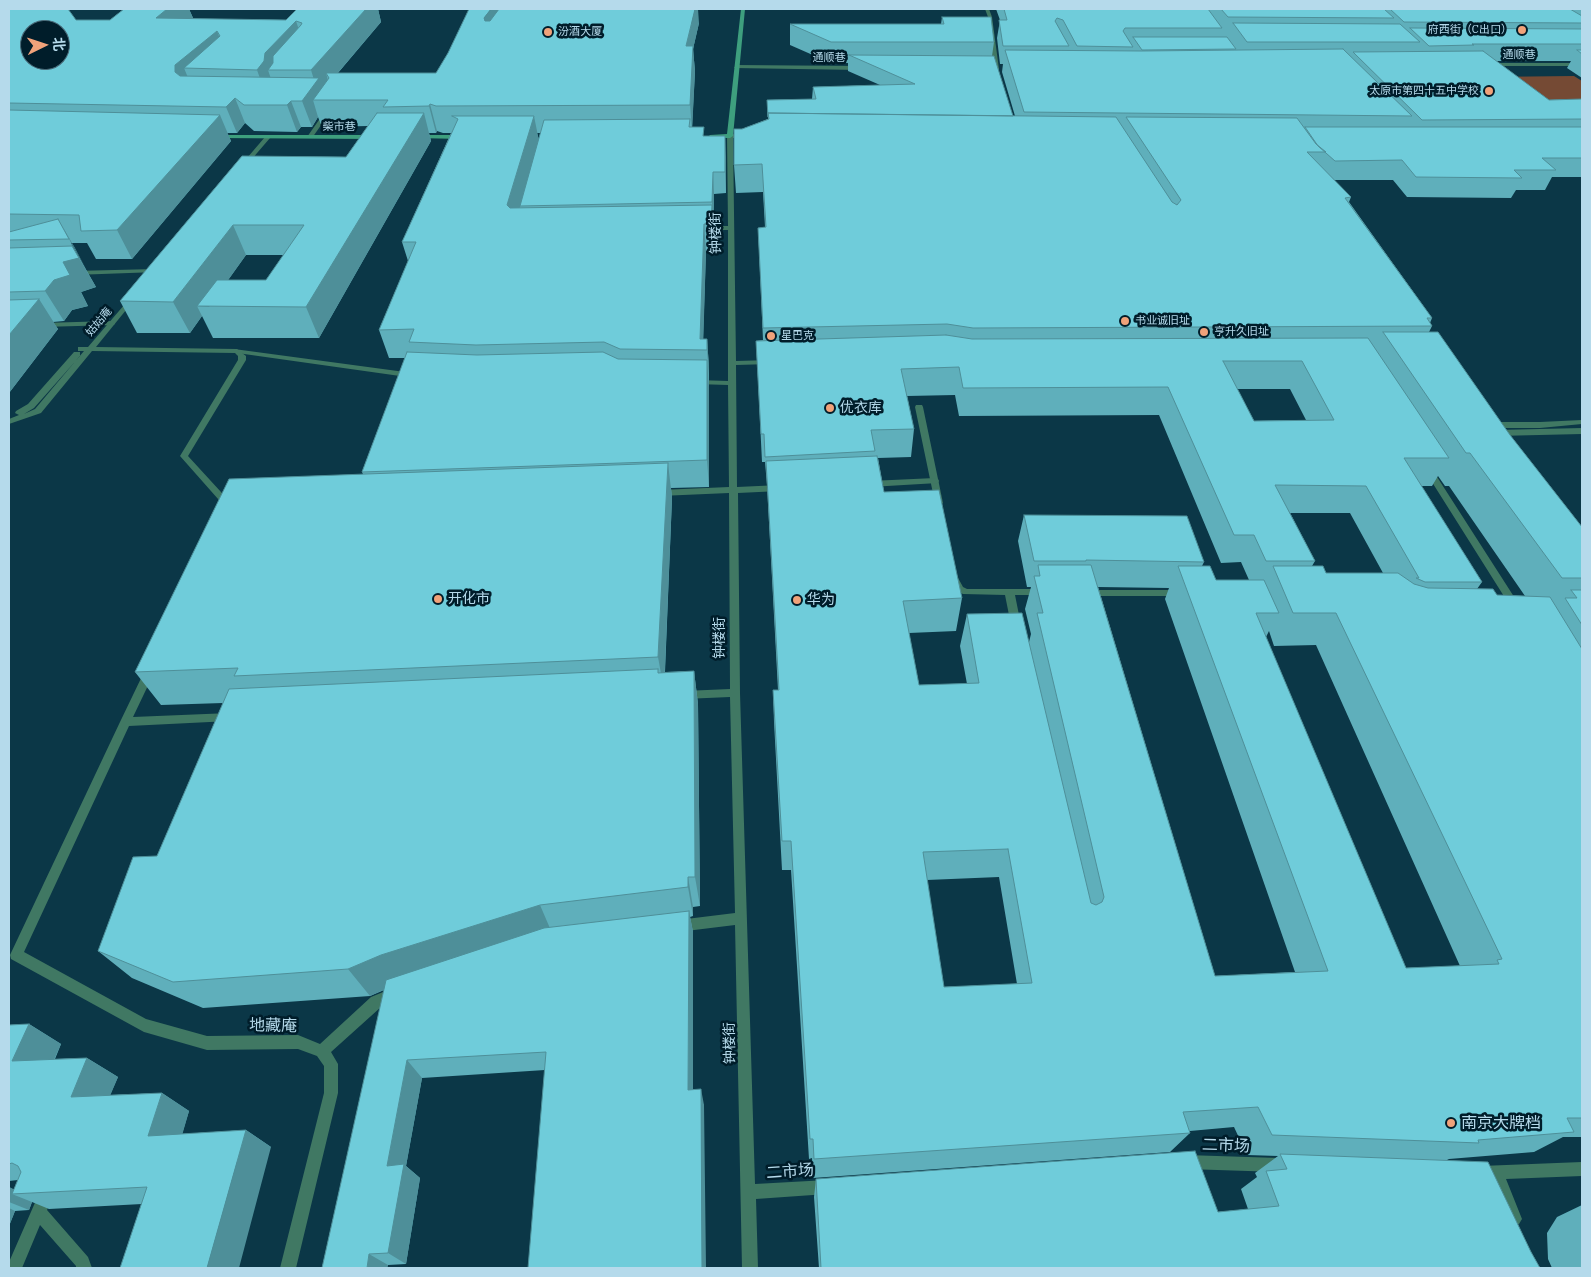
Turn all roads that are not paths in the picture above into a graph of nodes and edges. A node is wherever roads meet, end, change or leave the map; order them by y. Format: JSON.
{"nodes":[{"id":1,"x":743,"y":9,"type":"edge"},
{"id":2,"x":987,"y":9,"type":"edge"},
{"id":3,"x":1487,"y":65,"type":"edge"},
{"id":4,"x":1582,"y":65,"type":"edge"},
{"id":5,"x":736,"y":67,"type":"junction"},
{"id":6,"x":872,"y":68,"type":"edge"},
{"id":7,"x":986,"y":68,"type":"edge"},
{"id":8,"x":996,"y":68,"type":"junction"},
{"id":9,"x":1005,"y":68,"type":"edge"},
{"id":10,"x":998,"y":76,"type":"edge"},
{"id":11,"x":333,"y":104,"type":"edge"},
{"id":12,"x":211,"y":136,"type":"edge"},
{"id":13,"x":701,"y":136,"type":"edge"},
{"id":14,"x":730,"y":136,"type":"junction"},
{"id":15,"x":377,"y":137,"type":"edge"},
{"id":16,"x":406,"y":137,"type":"edge"},
{"id":17,"x":455,"y":137,"type":"junction"},
{"id":18,"x":475,"y":137,"type":"edge"},
{"id":19,"x":750,"y":137,"type":"edge"},
{"id":20,"x":264,"y":138,"type":"junction"},
{"id":21,"x":310,"y":138,"type":"junction"},
{"id":22,"x":451,"y":146,"type":"edge"},
{"id":23,"x":236,"y":171,"type":"edge"},
{"id":24,"x":694,"y":228,"type":"edge"},
{"id":25,"x":731,"y":228,"type":"junction"},
{"id":26,"x":161,"y":264,"type":"edge"},
{"id":27,"x":68,"y":273,"type":"edge"},
{"id":28,"x":148,"y":275,"type":"junction"},
{"id":29,"x":140,"y":279,"type":"edge"},
{"id":30,"x":128,"y":294,"type":"edge"},
{"id":31,"x":136,"y":294,"type":"edge"},
{"id":32,"x":102,"y":323,"type":"junction"},
{"id":33,"x":112,"y":323,"type":"junction"},
{"id":34,"x":37,"y":326,"type":"edge"},
{"id":35,"x":85,"y":349,"type":"junction"},
{"id":36,"x":237,"y":351,"type":"junction"},
{"id":37,"x":732,"y":362,"type":"junction"},
{"id":38,"x":780,"y":362,"type":"edge"},
{"id":39,"x":405,"y":374,"type":"junction"},
{"id":40,"x":415,"y":375,"type":"edge"},
{"id":41,"x":690,"y":382,"type":"edge"},
{"id":42,"x":732,"y":383,"type":"junction"},
{"id":43,"x":398,"y":392,"type":"edge"},
{"id":44,"x":919,"y":407,"type":"dead end"},
{"id":45,"x":9,"y":416,"type":"edge"},
{"id":46,"x":15,"y":419,"type":"edge"},
{"id":47,"x":1582,"y":422,"type":"edge"},
{"id":48,"x":1484,"y":425,"type":"edge"},
{"id":49,"x":1582,"y":431,"type":"edge"},
{"id":50,"x":1491,"y":433,"type":"edge"},
{"id":51,"x":1422,"y":460,"type":"edge"},
{"id":52,"x":935,"y":481,"type":"junction"},
{"id":53,"x":859,"y":484,"type":"edge"},
{"id":54,"x":792,"y":488,"type":"edge"},
{"id":55,"x":734,"y":491,"type":"junction"},
{"id":56,"x":652,"y":494,"type":"edge"},
{"id":57,"x":940,"y":509,"type":"edge"},
{"id":58,"x":233,"y":511,"type":"edge"},
{"id":59,"x":951,"y":564,"type":"edge"},
{"id":60,"x":1009,"y":592,"type":"junction"},
{"id":61,"x":1048,"y":592,"type":"edge"},
{"id":62,"x":1078,"y":592,"type":"edge"},
{"id":63,"x":1186,"y":593,"type":"edge"},
{"id":64,"x":1522,"y":616,"type":"edge"},
{"id":65,"x":1019,"y":640,"type":"edge"},
{"id":66,"x":156,"y":660,"type":"edge"},
{"id":67,"x":735,"y":693,"type":"junction"},
{"id":68,"x":672,"y":696,"type":"edge"},
{"id":69,"x":245,"y":716,"type":"edge"},
{"id":70,"x":125,"y":722,"type":"junction"},
{"id":71,"x":742,"y":918,"type":"junction"},
{"id":72,"x":668,"y":927,"type":"edge"},
{"id":73,"x":12,"y":955,"type":"edge"},
{"id":74,"x":402,"y":990,"type":"edge"},
{"id":75,"x":322,"y":1051,"type":"junction"},
{"id":76,"x":1174,"y":1161,"type":"edge"},
{"id":77,"x":1291,"y":1166,"type":"edge"},
{"id":78,"x":1582,"y":1169,"type":"edge"},
{"id":79,"x":1466,"y":1172,"type":"edge"},
{"id":80,"x":1496,"y":1174,"type":"junction"},
{"id":81,"x":842,"y":1186,"type":"edge"},
{"id":82,"x":29,"y":1188,"type":"edge"},
{"id":83,"x":749,"y":1192,"type":"junction"},
{"id":84,"x":38,"y":1212,"type":"junction"},
{"id":85,"x":1521,"y":1234,"type":"edge"},
{"id":86,"x":14,"y":1268,"type":"edge"},
{"id":87,"x":84,"y":1268,"type":"edge"},
{"id":88,"x":288,"y":1268,"type":"edge"},
{"id":89,"x":750,"y":1268,"type":"edge"}],
"edges":[{"from":1,"to":5,"type":"street","name":"钟楼街"},
{"from":2,"to":8,"type":"street"},
{"from":3,"to":4,"type":"street","name":"通顺巷"},
{"from":5,"to":6,"type":"street","name":"通顺巷"},
{"from":5,"to":14,"type":"street","name":"钟楼街"},
{"from":7,"to":8,"type":"street"},
{"from":8,"to":9,"type":"street"},
{"from":8,"to":10,"type":"street"},
{"from":11,"to":21,"type":"street"},
{"from":12,"to":20,"type":"street","name":"柴市巷"},
{"from":13,"to":14,"type":"street"},
{"from":14,"to":19,"type":"street"},
{"from":14,"to":25,"type":"street","name":"钟楼街"},
{"from":15,"to":21,"type":"street","name":"柴市巷"},
{"from":16,"to":17,"type":"street"},
{"from":17,"to":18,"type":"street"},
{"from":17,"to":22,"type":"street"},
{"from":20,"to":21,"type":"street","name":"柴市巷"},
{"from":20,"to":23,"type":"street"},
{"from":24,"to":25,"type":"street"},
{"from":25,"to":37,"type":"street","name":"钟楼街"},
{"from":26,"to":28,"type":"street"},
{"from":27,"to":28,"type":"street"},
{"from":28,"to":29,"type":"street"},
{"from":30,"to":32,"type":"street","name":"姑姑庵"},
{"from":31,"to":33,"type":"street","name":"姑姑庵"},
{"from":32,"to":33,"type":"street"},
{"from":32,"to":34,"type":"street"},
{"from":32,"to":35,"type":"street","name":"姑姑庵"},
{"from":33,"to":35,"type":"street","name":"姑姑庵"},
{"from":35,"to":36,"type":"street"},
{"from":35,"to":46,"type":"street","name":"姑姑庵"},
{"from":36,"to":39,"type":"street"},
{"from":36,"to":58,"type":"street"},
{"from":37,"to":38,"type":"street"},
{"from":37,"to":42,"type":"street","name":"钟楼街"},
{"from":39,"to":40,"type":"street"},
{"from":39,"to":43,"type":"street"},
{"from":41,"to":42,"type":"street"},
{"from":42,"to":55,"type":"street","name":"钟楼街"},
{"from":44,"to":52,"type":"street"},
{"from":45,"to":46,"type":"street","name":"姑姑庵"},
{"from":47,"to":48,"type":"street"},
{"from":49,"to":50,"type":"street"},
{"from":51,"to":64,"type":"street"},
{"from":52,"to":53,"type":"street"},
{"from":52,"to":57,"type":"street"},
{"from":54,"to":55,"type":"street"},
{"from":55,"to":56,"type":"street"},
{"from":55,"to":67,"type":"street","name":"钟楼街"},
{"from":59,"to":60,"type":"street"},
{"from":60,"to":61,"type":"street"},
{"from":60,"to":65,"type":"street"},
{"from":62,"to":63,"type":"street"},
{"from":66,"to":70,"type":"street"},
{"from":67,"to":68,"type":"street"},
{"from":67,"to":71,"type":"street","name":"钟楼街"},
{"from":69,"to":70,"type":"street"},
{"from":70,"to":73,"type":"street"},
{"from":71,"to":72,"type":"street"},
{"from":71,"to":83,"type":"street","name":"钟楼街"},
{"from":73,"to":75,"type":"street","name":"地藏庵"},
{"from":74,"to":75,"type":"street"},
{"from":75,"to":88,"type":"street"},
{"from":76,"to":77,"type":"street","name":"二市场"},
{"from":78,"to":80,"type":"street"},
{"from":79,"to":80,"type":"street"},
{"from":80,"to":85,"type":"street"},
{"from":81,"to":83,"type":"street","name":"二市场"},
{"from":82,"to":84,"type":"street"},
{"from":83,"to":89,"type":"street","name":"钟楼街"},
{"from":84,"to":86,"type":"street"},
{"from":84,"to":87,"type":"street"}]}
